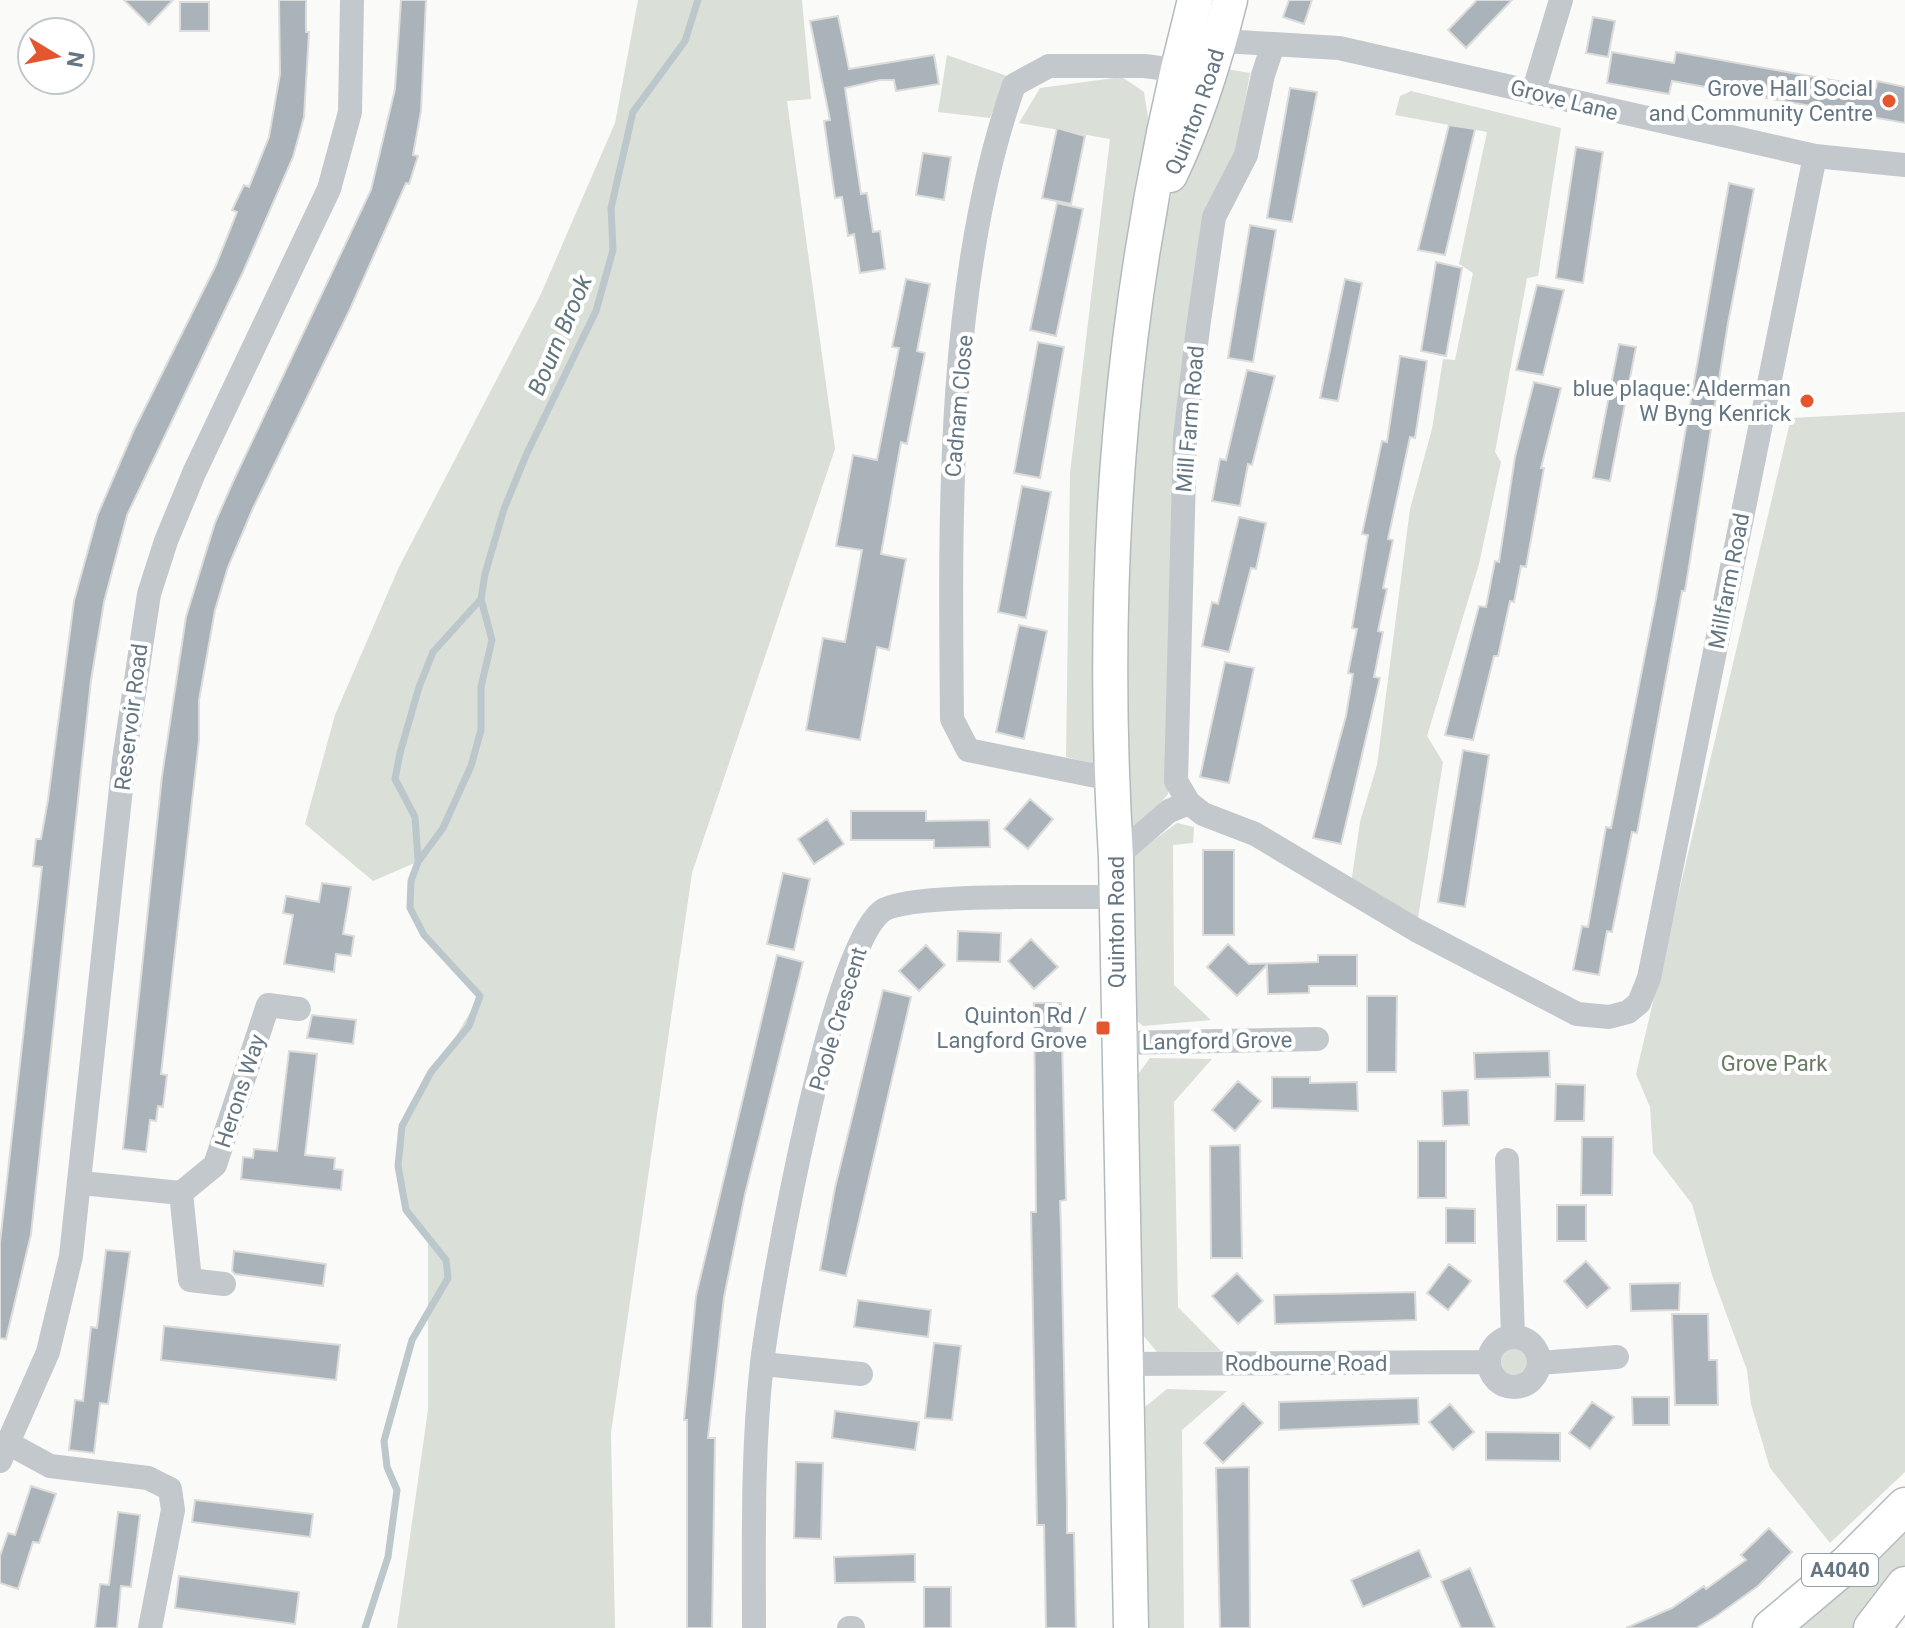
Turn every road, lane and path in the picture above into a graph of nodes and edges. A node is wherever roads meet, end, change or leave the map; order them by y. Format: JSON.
{"nodes":[{"id":1,"x":352,"y":0,"type":"edge"},
{"id":2,"x":1195,"y":0,"type":"edge"},
{"id":3,"x":1561,"y":0,"type":"edge"},
{"id":4,"x":1221,"y":2,"type":"edge"},
{"id":5,"x":1222,"y":41,"type":"junction"},
{"id":6,"x":1273,"y":45,"type":"junction"},
{"id":7,"x":1185,"y":82,"type":"junction"},
{"id":8,"x":1533,"y":93,"type":"junction"},
{"id":9,"x":1815,"y":156,"type":"junction"},
{"id":10,"x":1905,"y":165,"type":"edge"},
{"id":11,"x":1111,"y":779,"type":"junction"},
{"id":12,"x":1189,"y":803,"type":"junction"},
{"id":13,"x":1116,"y":857,"type":"junction"},
{"id":14,"x":1115,"y":897,"type":"junction"},
{"id":15,"x":299,"y":1009,"type":"dead end"},
{"id":16,"x":1317,"y":1039,"type":"dead end"},
{"id":17,"x":1118,"y":1043,"type":"junction"},
{"id":18,"x":1507,"y":1160,"type":"dead end"},
{"id":19,"x":81,"y":1183,"type":"junction"},
{"id":20,"x":181,"y":1193,"type":"junction"},
{"id":21,"x":224,"y":1284,"type":"dead end"},
{"id":22,"x":1513,"y":1337,"type":"junction"},
{"id":23,"x":1617,"y":1357,"type":"dead end"},
{"id":24,"x":1488,"y":1362,"type":"junction"},
{"id":25,"x":1539,"y":1363,"type":"junction"},
{"id":26,"x":762,"y":1364,"type":"junction"},
{"id":27,"x":1124,"y":1364,"type":"junction"},
{"id":28,"x":861,"y":1374,"type":"dead end"},
{"id":29,"x":4,"y":1452,"type":"edge"},
{"id":30,"x":1905,"y":1506,"type":"edge"},
{"id":31,"x":1905,"y":1585,"type":"edge"},
{"id":32,"x":150,"y":1628,"type":"edge"},
{"id":33,"x":754,"y":1628,"type":"edge"},
{"id":34,"x":1131,"y":1628,"type":"edge"},
{"id":35,"x":1771,"y":1628,"type":"edge"},
{"id":36,"x":1872,"y":1628,"type":"edge"}],
"edges":[{"from":1,"to":19,"type":"street","name":"Reservoir Road"},
{"from":2,"to":7,"type":"street","name":"Quinton Road"},
{"from":3,"to":8,"type":"street"},
{"from":4,"to":5,"type":"street","name":"Quinton Road"},
{"from":5,"to":6,"type":"street","name":"Grove Lane"},
{"from":5,"to":7,"type":"street","name":"Quinton Road"},
{"from":6,"to":8,"type":"street","name":"Grove Lane"},
{"from":6,"to":12,"type":"street","name":"Mill Farm Road"},
{"from":7,"to":11,"type":"street","name":"Quinton Road"},
{"from":7,"to":11,"type":"street","name":"Cadnam Close"},
{"from":8,"to":9,"type":"street","name":"Grove Lane"},
{"from":9,"to":10,"type":"street","name":"Grove Lane"},
{"from":9,"to":12,"type":"street","name":"Millfarm Road"},
{"from":11,"to":13,"type":"street","name":"Quinton Road"},
{"from":12,"to":13,"type":"street"},
{"from":13,"to":14,"type":"street","name":"Quinton Road"},
{"from":14,"to":17,"type":"street","name":"Quinton Road"},
{"from":14,"to":26,"type":"street","name":"Poole Crescent"},
{"from":15,"to":20,"type":"street","name":"Herons Way"},
{"from":16,"to":17,"type":"street","name":"Langford Grove"},
{"from":17,"to":27,"type":"street","name":"Quinton Road"},
{"from":18,"to":22,"type":"street"},
{"from":19,"to":20,"type":"street"},
{"from":19,"to":29,"type":"street","name":"Reservoir Road"},
{"from":20,"to":21,"type":"street"},
{"from":22,"to":24,"type":"street"},
{"from":22,"to":25,"type":"street"},
{"from":23,"to":25,"type":"street"},
{"from":24,"to":25,"type":"street"},
{"from":24,"to":27,"type":"street","name":"Rodbourne Road"},
{"from":26,"to":28,"type":"street"},
{"from":26,"to":33,"type":"street","name":"Poole Crescent"},
{"from":27,"to":34,"type":"street","name":"Quinton Road"},
{"from":29,"to":32,"type":"street"},
{"from":30,"to":35,"type":"main road","number":"A4040"},
{"from":31,"to":36,"type":"main road","number":"A4040"}]}
